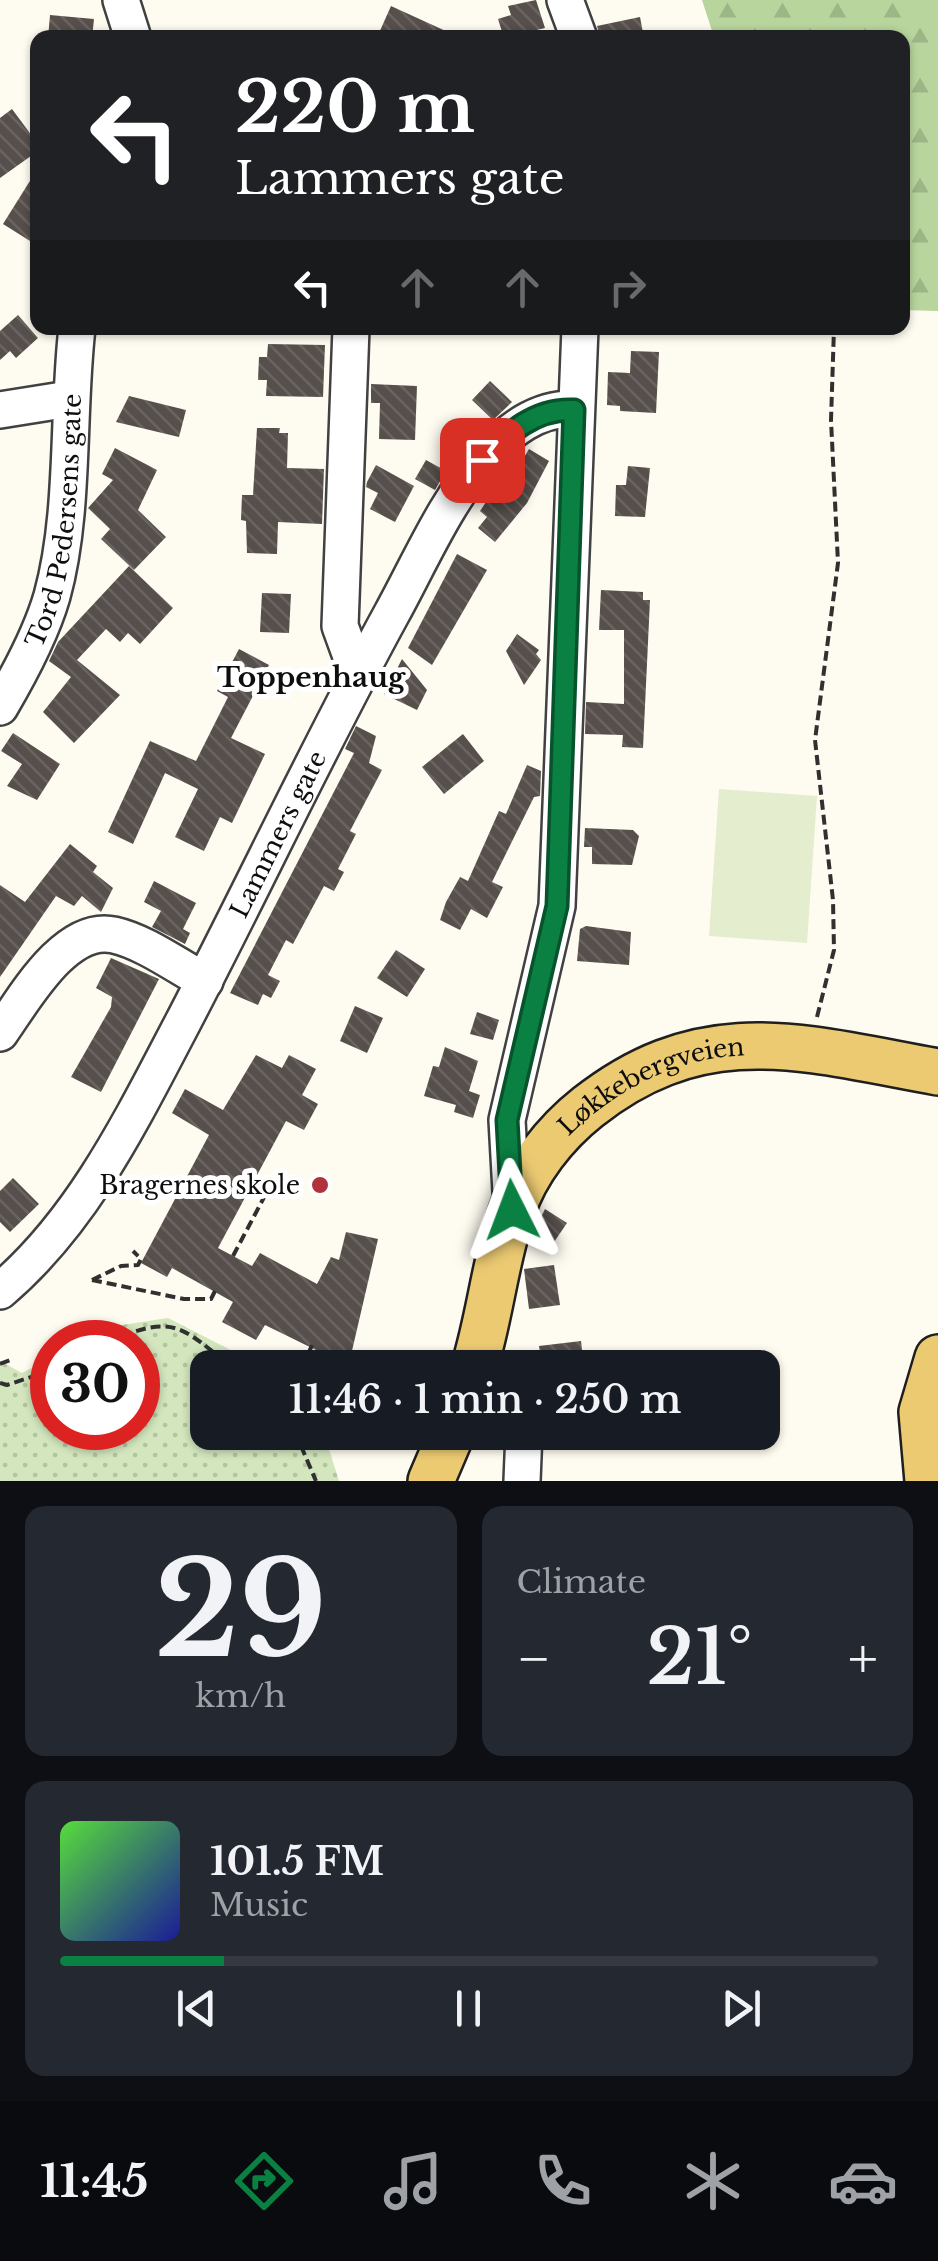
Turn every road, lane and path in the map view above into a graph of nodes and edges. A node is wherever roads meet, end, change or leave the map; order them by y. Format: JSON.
{"nodes":[{"id":1,"x":121,"y":0,"type":"edge"},
{"id":2,"x":565,"y":0,"type":"edge"},
{"id":3,"x":130,"y":30,"type":"edge"},
{"id":4,"x":577,"y":30,"type":"edge"},
{"id":5,"x":76,"y":335,"type":"edge"},
{"id":6,"x":350,"y":335,"type":"edge"},
{"id":7,"x":579,"y":335,"type":"edge"},
{"id":8,"x":834,"y":335,"type":"edge"},
{"id":9,"x":69,"y":400,"type":"junction"},
{"id":10,"x":0,"y":410,"type":"edge"},
{"id":11,"x":574,"y":410,"type":"junction"},
{"id":12,"x":363,"y":664,"type":"junction"},
{"id":13,"x":0,"y":707,"type":"edge"},
{"id":14,"x":205,"y":981,"type":"junction"},
{"id":15,"x":0,"y":1033,"type":"edge"},
{"id":16,"x":805,"y":1050,"type":"junction"},
{"id":17,"x":938,"y":1072,"type":"edge"},
{"id":18,"x":270,"y":1186,"type":"dead end"},
{"id":19,"x":512,"y":1210,"type":"junction"},
{"id":20,"x":133,"y":1251,"type":"dead end"},
{"id":21,"x":233,"y":1256,"type":"dead end"},
{"id":22,"x":0,"y":1291,"type":"edge"},
{"id":23,"x":214,"y":1292,"type":"dead end"},
{"id":24,"x":160,"y":1326,"type":"edge"},
{"id":25,"x":313,"y":1343,"type":"dead end"},
{"id":26,"x":210,"y":1350,"type":"edge"},
{"id":27,"x":310,"y":1350,"type":"edge"},
{"id":28,"x":487,"y":1350,"type":"edge"},
{"id":29,"x":938,"y":1358,"type":"edge"},
{"id":30,"x":13,"y":1360,"type":"dead end"},
{"id":31,"x":0,"y":1364,"type":"edge"},
{"id":32,"x":30,"y":1376,"type":"edge"},
{"id":33,"x":0,"y":1383,"type":"edge"},
{"id":34,"x":303,"y":1450,"type":"edge"},
{"id":35,"x":444,"y":1450,"type":"edge"},
{"id":36,"x":523,"y":1450,"type":"edge"},
{"id":37,"x":316,"y":1481,"type":"edge"},
{"id":38,"x":431,"y":1481,"type":"edge"},
{"id":39,"x":522,"y":1481,"type":"edge"},
{"id":40,"x":928,"y":1481,"type":"edge"}],
"edges":[{"from":1,"to":3,"type":"street"},
{"from":2,"to":4,"type":"street"},
{"from":5,"to":9,"type":"street","name":"Tord Pedersens gate"},
{"from":6,"to":12,"type":"street"},
{"from":7,"to":11,"type":"street"},
{"from":8,"to":16,"type":"path"},
{"from":9,"to":10,"type":"street"},
{"from":9,"to":13,"type":"street","name":"Tord Pedersens gate"},
{"from":11,"to":12,"type":"street","name":"Lammers gate"},
{"from":11,"to":19,"type":"street"},
{"from":12,"to":14,"type":"street","name":"Lammers gate"},
{"from":14,"to":15,"type":"street"},
{"from":14,"to":22,"type":"street","name":"Lammers gate"},
{"from":16,"to":17,"type":"main road","name":"Løkkebergveien"},
{"from":16,"to":19,"type":"main road","name":"Løkkebergveien"},
{"from":18,"to":21,"type":"path"},
{"from":19,"to":28,"type":"main road","name":"Løkkebergveien"},
{"from":20,"to":23,"type":"path"},
{"from":24,"to":26,"type":"path"},
{"from":25,"to":27,"type":"path"},
{"from":29,"to":40,"type":"main road"},
{"from":30,"to":31,"type":"path"},
{"from":32,"to":33,"type":"path"},
{"from":34,"to":37,"type":"path"},
{"from":35,"to":38,"type":"main road"},
{"from":36,"to":39,"type":"street"}]}
